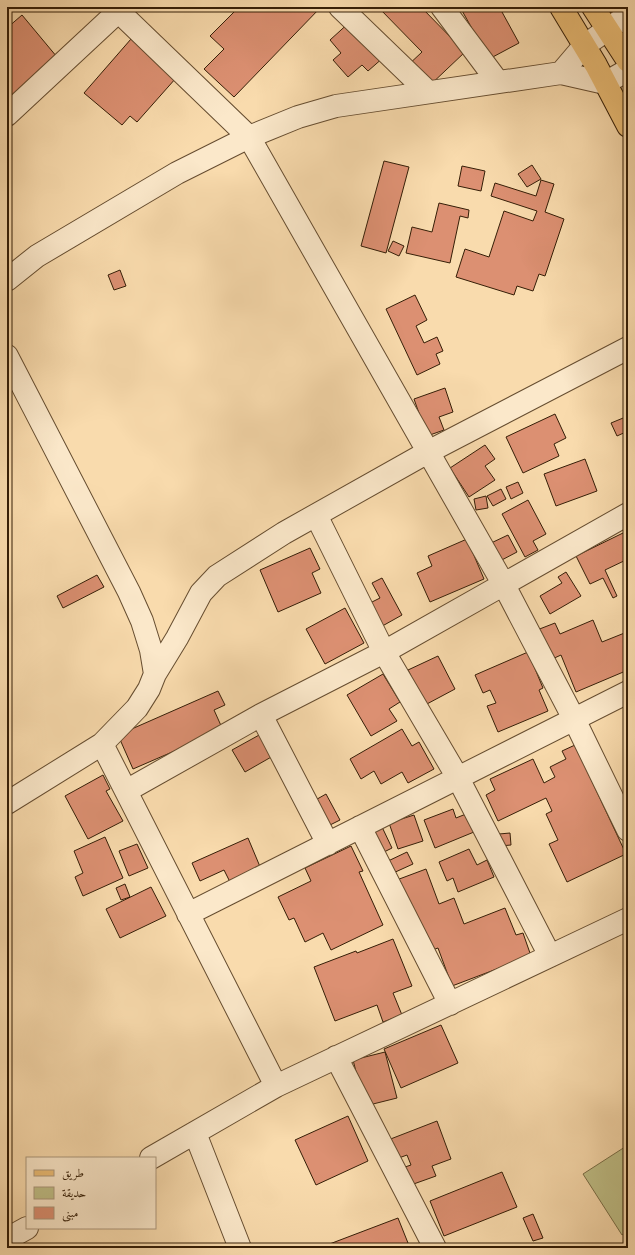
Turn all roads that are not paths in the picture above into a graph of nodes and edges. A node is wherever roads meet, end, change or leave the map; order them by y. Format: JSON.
{"nodes":[{"id":1,"x":340,"y":7,"type":"edge"},
{"id":2,"x":442,"y":7,"type":"edge"},
{"id":3,"x":561,"y":7,"type":"edge"},
{"id":4,"x":593,"y":7,"type":"edge"},
{"id":5,"x":119,"y":8,"type":"edge"},
{"id":6,"x":628,"y":15,"type":"edge"},
{"id":7,"x":607,"y":29,"type":"junction"},
{"id":8,"x":584,"y":46,"type":"junction"},
{"id":9,"x":628,"y":61,"type":"edge"},
{"id":10,"x":628,"y":70,"type":"edge"},
{"id":11,"x":561,"y":73,"type":"junction"},
{"id":12,"x":498,"y":82,"type":"junction"},
{"id":13,"x":605,"y":83,"type":"junction"},
{"id":14,"x":428,"y":92,"type":"junction"},
{"id":15,"x":7,"y":115,"type":"edge"},
{"id":16,"x":628,"y":126,"type":"edge"},
{"id":17,"x":250,"y":137,"type":"junction"},
{"id":18,"x":7,"y":280,"type":"edge"},
{"id":19,"x":628,"y":348,"type":"edge"},
{"id":20,"x":7,"y":356,"type":"edge"},
{"id":21,"x":13,"y":383,"type":"edge"},
{"id":22,"x":428,"y":452,"type":"junction"},
{"id":23,"x":628,"y":514,"type":"edge"},
{"id":24,"x":316,"y":515,"type":"junction"},
{"id":25,"x":504,"y":585,"type":"junction"},
{"id":26,"x":384,"y":652,"type":"junction"},
{"id":27,"x":154,"y":674,"type":"junction"},
{"id":28,"x":628,"y":692,"type":"edge"},
{"id":29,"x":261,"y":715,"type":"junction"},
{"id":30,"x":574,"y":720,"type":"junction"},
{"id":31,"x":102,"y":744,"type":"junction"},
{"id":32,"x":458,"y":778,"type":"junction"},
{"id":33,"x":126,"y":791,"type":"junction"},
{"id":34,"x":7,"y":803,"type":"edge"},
{"id":35,"x":360,"y":827,"type":"junction"},
{"id":36,"x":628,"y":830,"type":"edge"},
{"id":37,"x":328,"y":844,"type":"junction"},
{"id":38,"x":188,"y":914,"type":"junction"},
{"id":39,"x":628,"y":919,"type":"edge"},
{"id":40,"x":550,"y":956,"type":"junction"},
{"id":41,"x":450,"y":1004,"type":"junction"},
{"id":42,"x":336,"y":1057,"type":"junction"},
{"id":43,"x":276,"y":1086,"type":"junction"},
{"id":44,"x":195,"y":1133,"type":"junction"},
{"id":45,"x":153,"y":1157,"type":"edge"},
{"id":46,"x":26,"y":1229,"type":"edge"},
{"id":47,"x":7,"y":1239,"type":"edge"},
{"id":48,"x":240,"y":1248,"type":"edge"},
{"id":49,"x":435,"y":1248,"type":"edge"}],
"edges":[{"from":1,"to":14,"type":"street"},
{"from":2,"to":12,"type":"street"},
{"from":3,"to":8,"type":"main road"},
{"from":4,"to":7,"type":"main road"},
{"from":5,"to":15,"type":"street"},
{"from":5,"to":17,"type":"street"},
{"from":6,"to":7,"type":"street"},
{"from":7,"to":8,"type":"street"},
{"from":7,"to":9,"type":"main road"},
{"from":8,"to":11,"type":"street"},
{"from":8,"to":13,"type":"main road"},
{"from":10,"to":13,"type":"street"},
{"from":11,"to":12,"type":"street"},
{"from":11,"to":13,"type":"street"},
{"from":12,"to":14,"type":"street"},
{"from":13,"to":16,"type":"main road"},
{"from":14,"to":17,"type":"street"},
{"from":17,"to":18,"type":"street"},
{"from":17,"to":22,"type":"street"},
{"from":19,"to":22,"type":"street"},
{"from":20,"to":21,"type":"street"},
{"from":21,"to":27,"type":"street"},
{"from":22,"to":24,"type":"street"},
{"from":22,"to":25,"type":"street"},
{"from":23,"to":25,"type":"street"},
{"from":24,"to":26,"type":"street"},
{"from":24,"to":27,"type":"street"},
{"from":25,"to":26,"type":"street"},
{"from":25,"to":30,"type":"street"},
{"from":26,"to":29,"type":"street"},
{"from":26,"to":32,"type":"street"},
{"from":27,"to":31,"type":"street"},
{"from":28,"to":30,"type":"street"},
{"from":29,"to":33,"type":"street"},
{"from":29,"to":37,"type":"street"},
{"from":30,"to":32,"type":"street"},
{"from":30,"to":36,"type":"street"},
{"from":31,"to":33,"type":"street"},
{"from":31,"to":34,"type":"street"},
{"from":32,"to":35,"type":"street"},
{"from":32,"to":40,"type":"street"},
{"from":33,"to":38,"type":"street"},
{"from":35,"to":37,"type":"street"},
{"from":35,"to":41,"type":"street"},
{"from":37,"to":38,"type":"street"},
{"from":38,"to":43,"type":"street"},
{"from":39,"to":40,"type":"street"},
{"from":40,"to":41,"type":"street"},
{"from":41,"to":42,"type":"street"},
{"from":42,"to":43,"type":"street"},
{"from":42,"to":49,"type":"street"},
{"from":43,"to":44,"type":"street"},
{"from":44,"to":45,"type":"street"},
{"from":44,"to":48,"type":"street"},
{"from":46,"to":47,"type":"street"}]}
